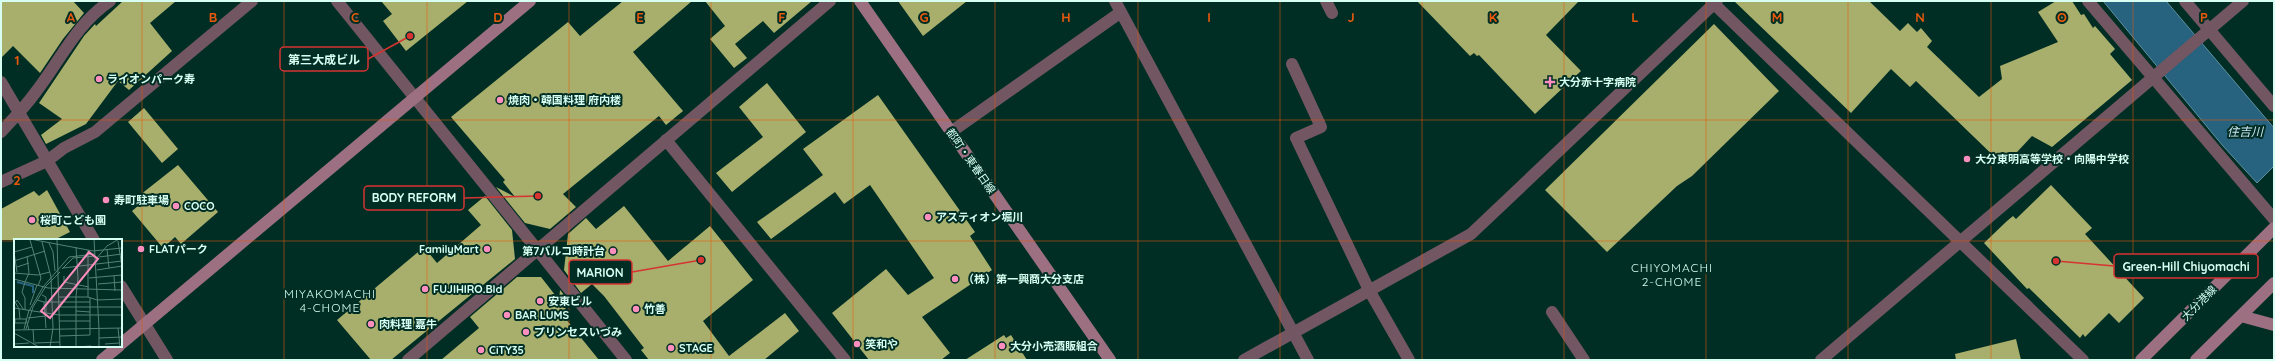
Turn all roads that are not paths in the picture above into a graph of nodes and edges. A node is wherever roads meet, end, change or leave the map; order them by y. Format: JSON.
{"nodes":[{"id":1,"x":110,"y":1,"type":"edge"},
{"id":2,"x":252,"y":1,"type":"edge"},
{"id":3,"x":337,"y":1,"type":"edge"},
{"id":4,"x":530,"y":1,"type":"edge"},
{"id":5,"x":830,"y":1,"type":"edge"},
{"id":6,"x":860,"y":1,"type":"edge"},
{"id":7,"x":1115,"y":1,"type":"edge"},
{"id":8,"x":1326,"y":1,"type":"edge"},
{"id":9,"x":2088,"y":1,"type":"edge"},
{"id":10,"x":2185,"y":1,"type":"edge"},
{"id":11,"x":2243,"y":1,"type":"edge"},
{"id":12,"x":1714,"y":2,"type":"edge"},
{"id":13,"x":1121,"y":12,"type":"junction"},
{"id":14,"x":1332,"y":13,"type":"dead end"},
{"id":15,"x":2206,"y":33,"type":"junction"},
{"id":16,"x":1292,"y":64,"type":"dead end"},
{"id":17,"x":2156,"y":76,"type":"junction"},
{"id":18,"x":1,"y":82,"type":"edge"},
{"id":19,"x":416,"y":98,"type":"junction"},
{"id":20,"x":2274,"y":106,"type":"edge"},
{"id":21,"x":19,"y":113,"type":"junction"},
{"id":22,"x":1,"y":132,"type":"edge"},
{"id":23,"x":951,"y":132,"type":"junction"},
{"id":24,"x":666,"y":140,"type":"junction"},
{"id":25,"x":47,"y":161,"type":"junction"},
{"id":26,"x":1,"y":182,"type":"edge"},
{"id":27,"x":2274,"y":219,"type":"edge"},
{"id":28,"x":2274,"y":228,"type":"edge"},
{"id":29,"x":93,"y":239,"type":"edge"},
{"id":30,"x":1961,"y":242,"type":"junction"},
{"id":31,"x":538,"y":249,"type":"junction"},
{"id":32,"x":2274,"y":283,"type":"edge"},
{"id":33,"x":122,"y":288,"type":"edge"},
{"id":34,"x":1370,"y":290,"type":"junction"},
{"id":35,"x":1552,"y":312,"type":"dead end"},
{"id":36,"x":2241,"y":316,"type":"junction"},
{"id":37,"x":144,"y":325,"type":"junction"},
{"id":38,"x":2274,"y":325,"type":"edge"},
{"id":39,"x":1293,"y":332,"type":"junction"},
{"id":40,"x":122,"y":343,"type":"edge"},
{"id":41,"x":118,"y":347,"type":"edge"},
{"id":42,"x":415,"y":358,"type":"edge"},
{"id":43,"x":102,"y":360,"type":"edge"},
{"id":44,"x":167,"y":360,"type":"edge"},
{"id":45,"x":626,"y":360,"type":"edge"},
{"id":46,"x":844,"y":360,"type":"edge"},
{"id":47,"x":1110,"y":360,"type":"edge"},
{"id":48,"x":1244,"y":360,"type":"edge"},
{"id":49,"x":1308,"y":360,"type":"edge"},
{"id":50,"x":1409,"y":360,"type":"edge"},
{"id":51,"x":1584,"y":360,"type":"edge"},
{"id":52,"x":1820,"y":360,"type":"edge"},
{"id":53,"x":2083,"y":360,"type":"edge"},
{"id":54,"x":2141,"y":360,"type":"edge"},
{"id":55,"x":2196,"y":360,"type":"edge"}],
"edges":[{"from":1,"to":21,"type":"street"},
{"from":2,"to":25,"type":"street"},
{"from":3,"to":19,"type":"street"},
{"from":4,"to":19,"type":"street"},
{"from":5,"to":24,"type":"street"},
{"from":6,"to":23,"type":"street","name":"都町・東春日線"},
{"from":7,"to":13,"type":"street"},
{"from":8,"to":14,"type":"street"},
{"from":9,"to":17,"type":"street"},
{"from":10,"to":15,"type":"street"},
{"from":11,"to":15,"type":"street"},
{"from":12,"to":30,"type":"street"},
{"from":12,"to":34,"type":"street"},
{"from":13,"to":23,"type":"street"},
{"from":13,"to":39,"type":"street"},
{"from":15,"to":17,"type":"street"},
{"from":15,"to":20,"type":"street"},
{"from":16,"to":34,"type":"street"},
{"from":17,"to":27,"type":"street"},
{"from":17,"to":30,"type":"street"},
{"from":18,"to":21,"type":"street"},
{"from":19,"to":31,"type":"street"},
{"from":19,"to":37,"type":"street"},
{"from":21,"to":22,"type":"street"},
{"from":21,"to":25,"type":"street"},
{"from":23,"to":47,"type":"street","name":"都町・東春日線"},
{"from":24,"to":31,"type":"street"},
{"from":24,"to":46,"type":"street"},
{"from":25,"to":26,"type":"street"},
{"from":25,"to":29,"type":"street"},
{"from":28,"to":54,"type":"street","name":"大分港線"},
{"from":30,"to":52,"type":"street"},
{"from":30,"to":53,"type":"street"},
{"from":31,"to":42,"type":"street"},
{"from":31,"to":45,"type":"street"},
{"from":32,"to":36,"type":"street"},
{"from":33,"to":37,"type":"street"},
{"from":34,"to":39,"type":"street"},
{"from":34,"to":50,"type":"street"},
{"from":35,"to":51,"type":"street"},
{"from":36,"to":38,"type":"street"},
{"from":36,"to":55,"type":"street"},
{"from":37,"to":40,"type":"street"},
{"from":37,"to":44,"type":"street"},
{"from":39,"to":48,"type":"street"},
{"from":39,"to":49,"type":"street"},
{"from":41,"to":43,"type":"street"}]}
